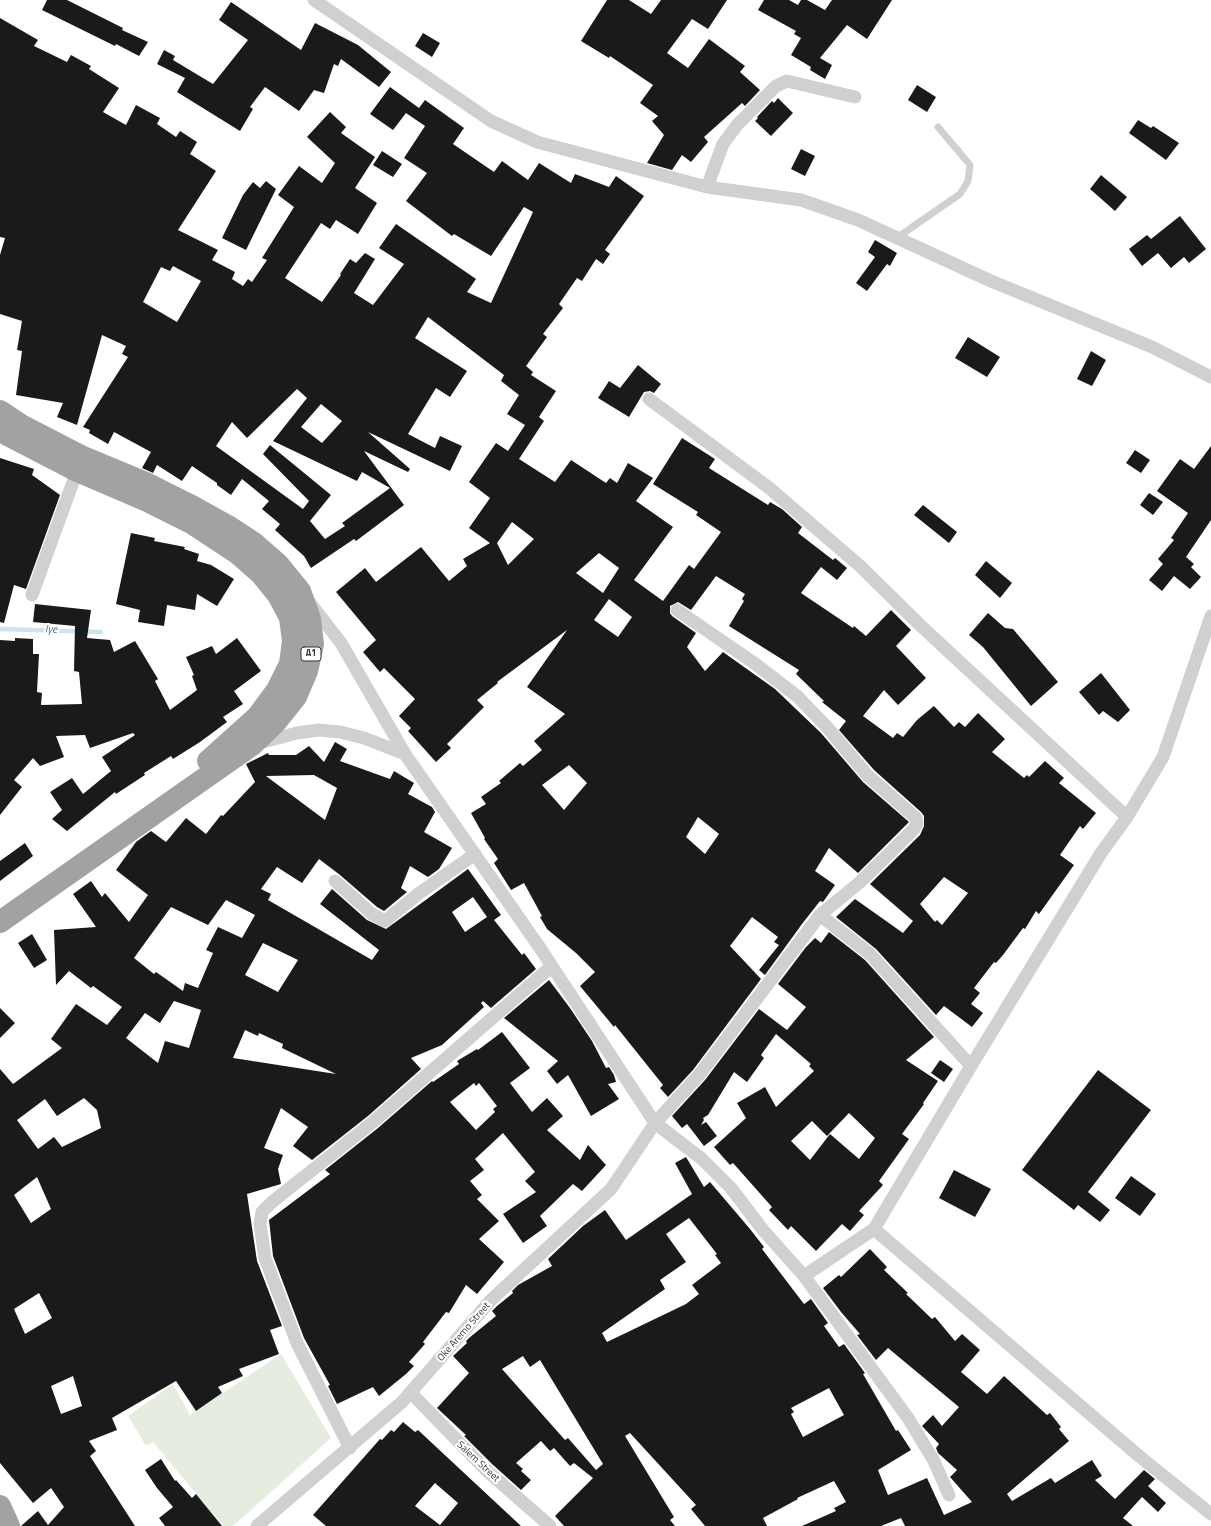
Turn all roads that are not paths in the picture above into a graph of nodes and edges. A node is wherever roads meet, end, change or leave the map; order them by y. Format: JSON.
{"nodes":[{"id":1,"x":314,"y":0,"type":"edge"},
{"id":2,"x":855,"y":97,"type":"dead end"},
{"id":3,"x":938,"y":127,"type":"dead end"},
{"id":4,"x":707,"y":187,"type":"junction"},
{"id":5,"x":898,"y":237,"type":"junction"},
{"id":6,"x":1211,"y":377,"type":"edge"},
{"id":7,"x":649,"y":399,"type":"dead end"},
{"id":8,"x":0,"y":411,"type":"edge"},
{"id":9,"x":0,"y":431,"type":"edge"},
{"id":10,"x":77,"y":471,"type":"junction"},
{"id":11,"x":300,"y":591,"type":"junction"},
{"id":12,"x":32,"y":595,"type":"dead end"},
{"id":13,"x":677,"y":610,"type":"dead end"},
{"id":14,"x":1211,"y":616,"type":"edge"},
{"id":15,"x":252,"y":745,"type":"junction"},
{"id":16,"x":406,"y":754,"type":"junction"},
{"id":17,"x":1126,"y":817,"type":"junction"},
{"id":18,"x":475,"y":854,"type":"junction"},
{"id":19,"x":63,"y":870,"type":"junction"},
{"id":20,"x":335,"y":881,"type":"dead end"},
{"id":21,"x":0,"y":905,"type":"edge"},
{"id":22,"x":820,"y":915,"type":"junction"},
{"id":23,"x":0,"y":922,"type":"edge"},
{"id":24,"x":552,"y":966,"type":"junction"},
{"id":25,"x":971,"y":1066,"type":"junction"},
{"id":26,"x":656,"y":1123,"type":"junction"},
{"id":27,"x":874,"y":1229,"type":"junction"},
{"id":28,"x":804,"y":1276,"type":"junction"},
{"id":29,"x":411,"y":1393,"type":"junction"},
{"id":30,"x":350,"y":1448,"type":"junction"},
{"id":31,"x":949,"y":1495,"type":"dead end"},
{"id":32,"x":0,"y":1506,"type":"edge"},
{"id":33,"x":1211,"y":1514,"type":"edge"},
{"id":34,"x":9,"y":1526,"type":"edge"},
{"id":35,"x":257,"y":1526,"type":"edge"},
{"id":36,"x":550,"y":1526,"type":"edge"}],
"edges":[{"from":1,"to":4,"type":"street"},
{"from":2,"to":4,"type":"street"},
{"from":3,"to":5,"type":"lane"},
{"from":4,"to":5,"type":"street"},
{"from":5,"to":6,"type":"street"},
{"from":7,"to":17,"type":"street"},
{"from":8,"to":11,"type":"highway","number":"A1"},
{"from":9,"to":10,"type":"highway","number":"A1"},
{"from":10,"to":12,"type":"street"},
{"from":10,"to":19,"type":"highway","number":"A1"},
{"from":11,"to":15,"type":"highway","number":"A1"},
{"from":11,"to":16,"type":"street"},
{"from":13,"to":22,"type":"street","name":"Oke Aremo Street"},
{"from":14,"to":17,"type":"street"},
{"from":15,"to":16,"type":"street"},
{"from":15,"to":19,"type":"highway","number":"A1"},
{"from":16,"to":18,"type":"street"},
{"from":17,"to":25,"type":"street"},
{"from":18,"to":20,"type":"street"},
{"from":18,"to":24,"type":"street"},
{"from":19,"to":21,"type":"highway","number":"A1"},
{"from":19,"to":23,"type":"highway","number":"A1"},
{"from":22,"to":25,"type":"street"},
{"from":22,"to":26,"type":"street","name":"Oke Aremo Street"},
{"from":24,"to":26,"type":"street"},
{"from":24,"to":30,"type":"street"},
{"from":25,"to":27,"type":"street"},
{"from":26,"to":28,"type":"street"},
{"from":26,"to":29,"type":"street","name":"Oke Aremo Street"},
{"from":27,"to":28,"type":"street"},
{"from":27,"to":33,"type":"street"},
{"from":28,"to":31,"type":"street"},
{"from":29,"to":30,"type":"street","name":"Oke Aremo Street"},
{"from":29,"to":36,"type":"street","name":"Salem Street"},
{"from":30,"to":35,"type":"street","name":"Oke Aremo Street"},
{"from":32,"to":34,"type":"highway"}]}
